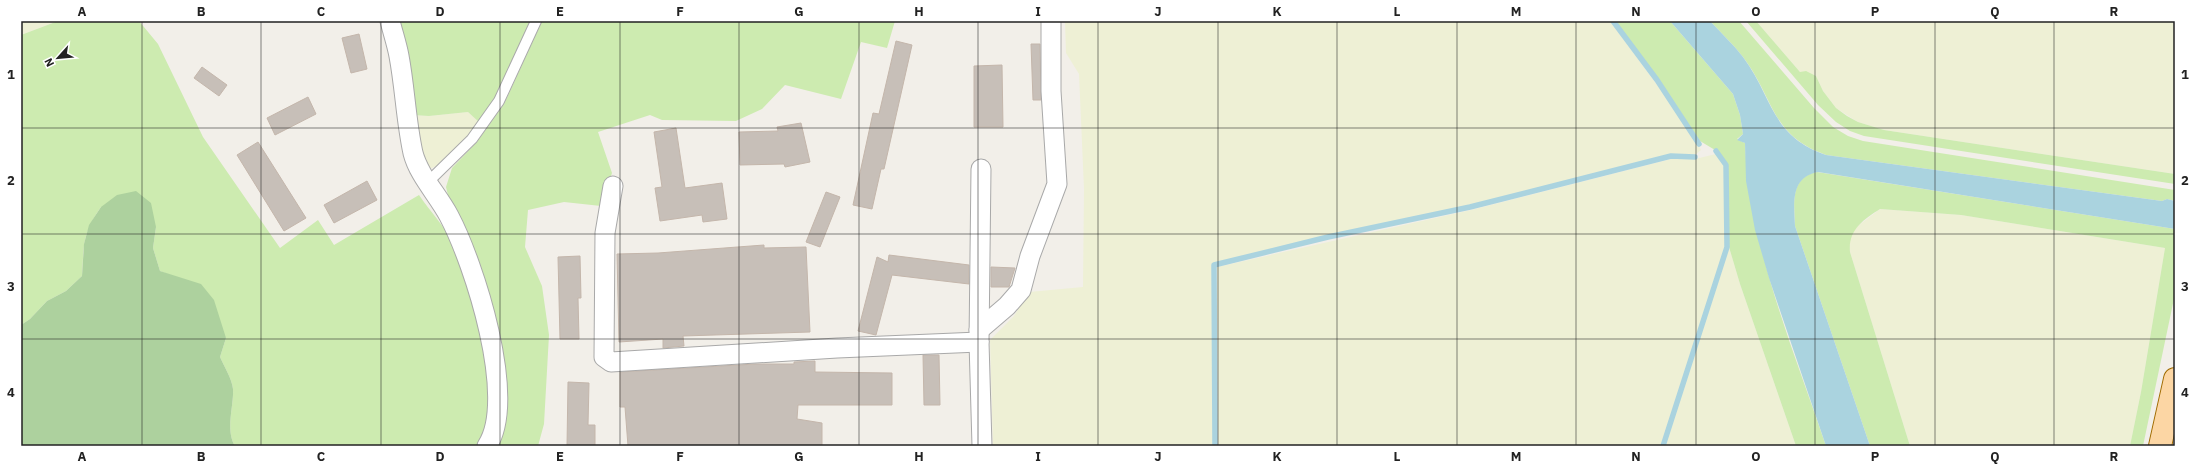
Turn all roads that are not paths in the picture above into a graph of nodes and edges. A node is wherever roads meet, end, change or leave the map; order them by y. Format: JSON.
{"nodes":[{"id":1,"x":390,"y":21,"type":"edge"},
{"id":2,"x":536,"y":21,"type":"edge"},
{"id":3,"x":1051,"y":21,"type":"edge"},
{"id":4,"x":981,"y":169,"type":"dead end"},
{"id":5,"x":428,"y":182,"type":"junction"},
{"id":6,"x":613,"y":186,"type":"dead end"},
{"id":7,"x":979,"y":336,"type":"junction"},
{"id":8,"x":2175,"y":379,"type":"edge"},
{"id":9,"x":487,"y":446,"type":"edge"},
{"id":10,"x":982,"y":446,"type":"edge"},
{"id":11,"x":2160,"y":446,"type":"edge"}],
"edges":[{"from":1,"to":5,"type":"street"},
{"from":2,"to":5,"type":"lane"},
{"from":3,"to":7,"type":"street"},
{"from":4,"to":7,"type":"street"},
{"from":5,"to":9,"type":"street"},
{"from":6,"to":7,"type":"street"},
{"from":7,"to":10,"type":"street"},
{"from":8,"to":11,"type":"main road"}]}
